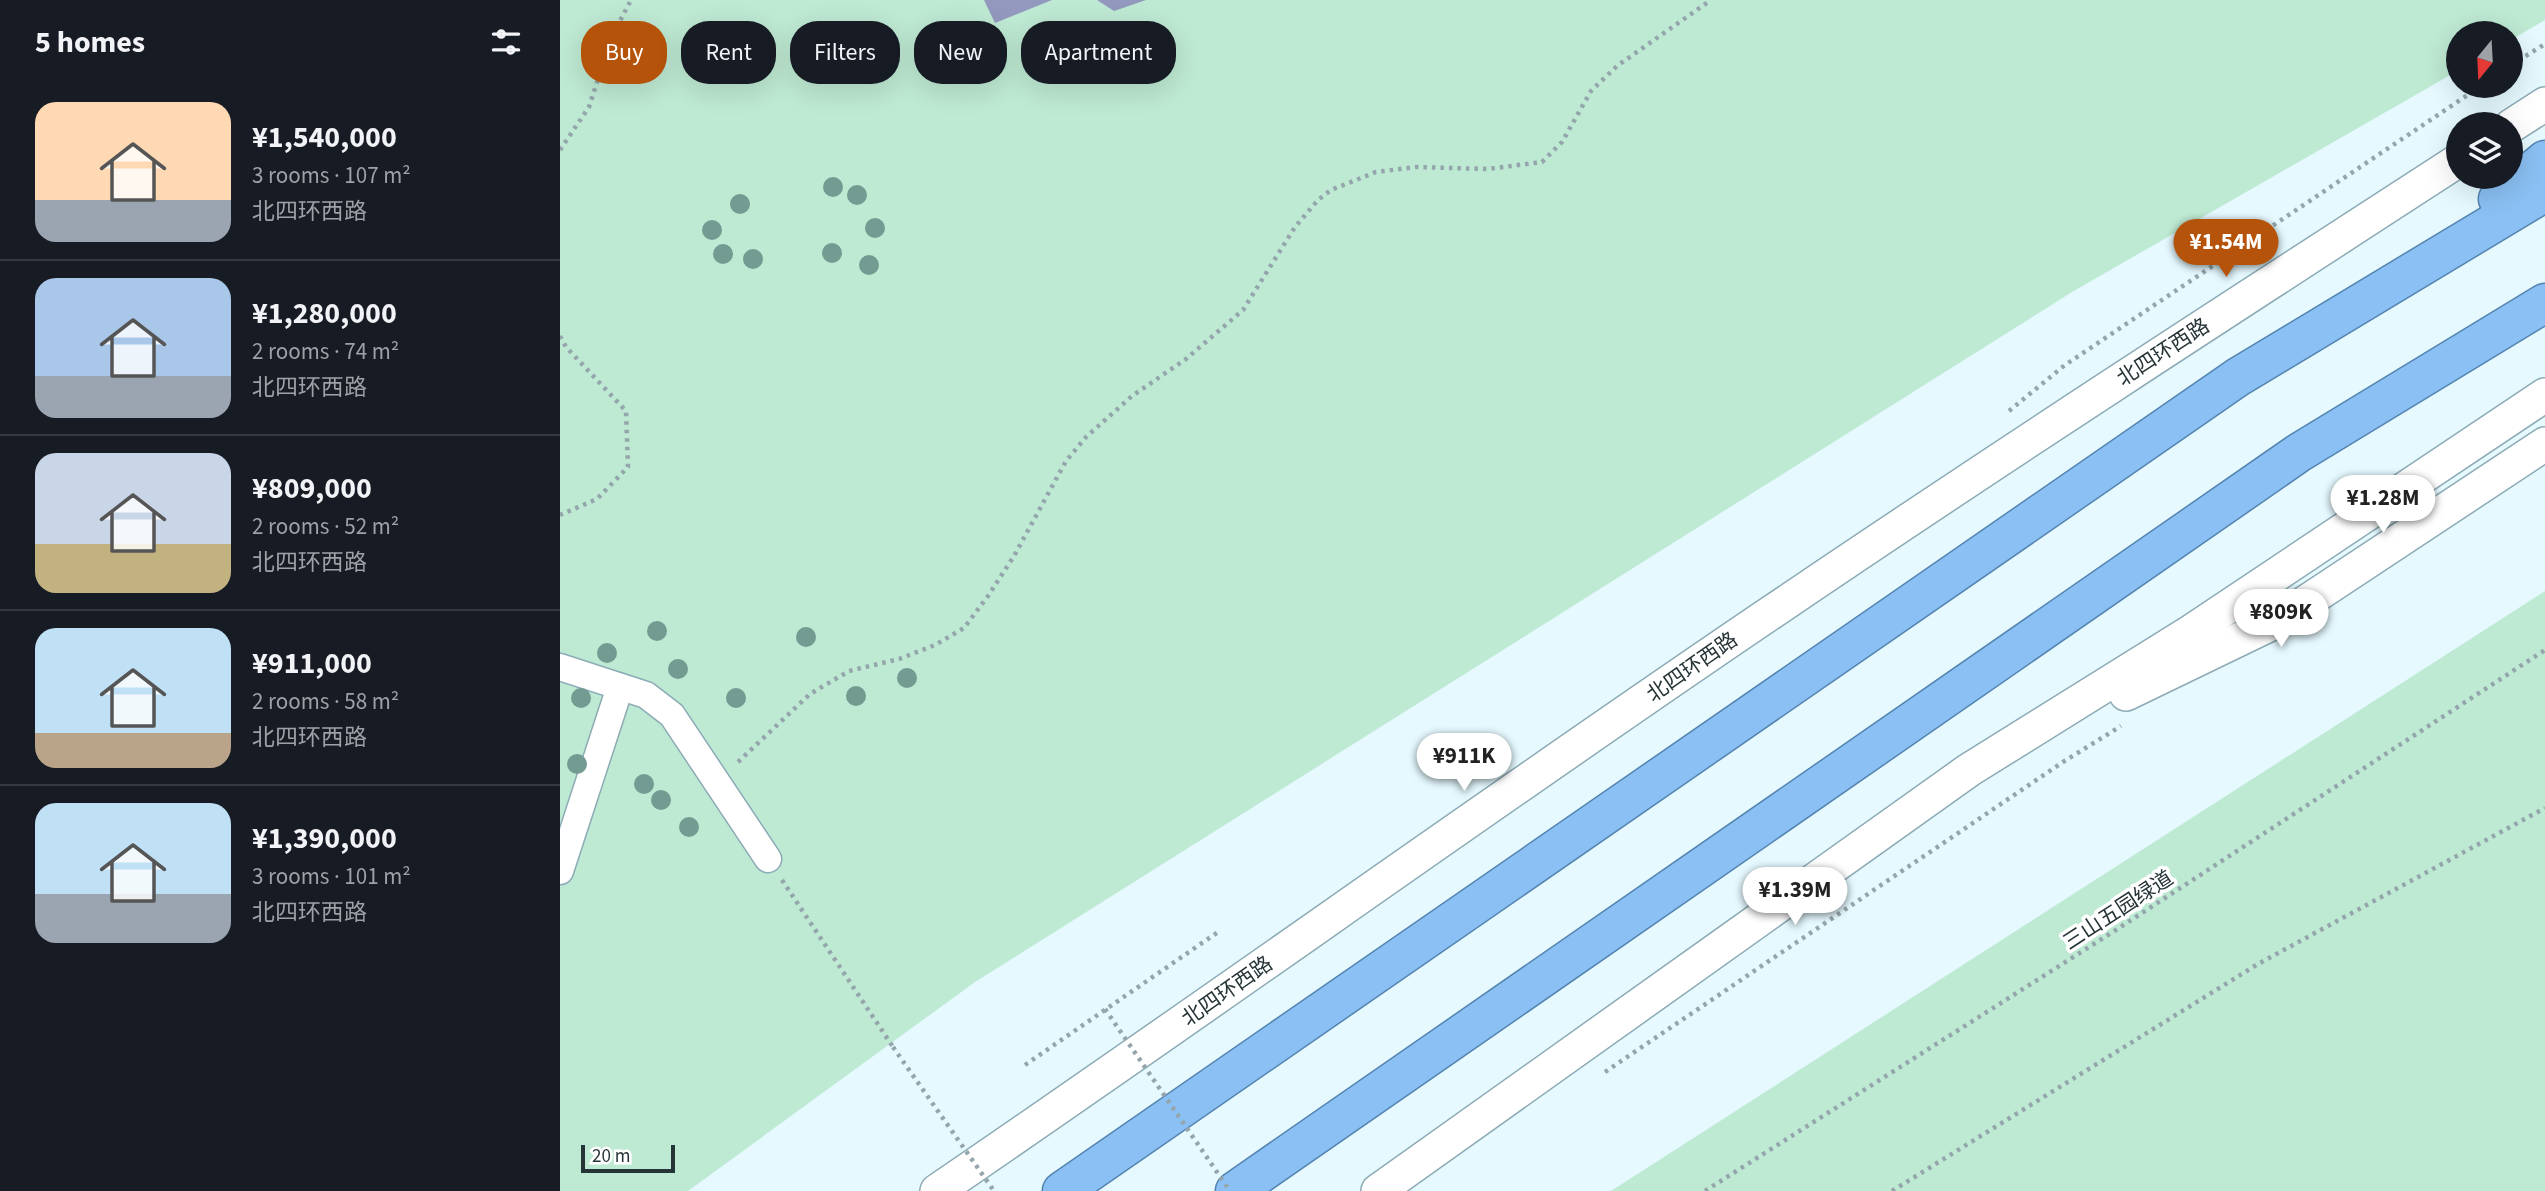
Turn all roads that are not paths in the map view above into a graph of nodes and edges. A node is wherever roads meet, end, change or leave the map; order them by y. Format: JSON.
{"nodes":[{"id":1,"x":2545,"y":104,"type":"edge"},
{"id":2,"x":2523,"y":118,"type":"edge"},
{"id":3,"x":2545,"y":160,"type":"edge"},
{"id":4,"x":2446,"y":168,"type":"edge"},
{"id":5,"x":2545,"y":192,"type":"edge"},
{"id":6,"x":2394,"y":284,"type":"junction"},
{"id":7,"x":2545,"y":303,"type":"edge"},
{"id":8,"x":2545,"y":322,"type":"edge"},
{"id":9,"x":2445,"y":364,"type":"junction"},
{"id":10,"x":2545,"y":395,"type":"edge"},
{"id":11,"x":2545,"y":444,"type":"edge"},
{"id":12,"x":560,"y":667,"type":"edge"},
{"id":13,"x":620,"y":687,"type":"junction"},
{"id":14,"x":1969,"y":770,"type":"junction"},
{"id":15,"x":768,"y":859,"type":"road end"},
{"id":16,"x":560,"y":871,"type":"edge"},
{"id":17,"x":937,"y":1191,"type":"edge"},
{"id":18,"x":1062,"y":1191,"type":"edge"},
{"id":19,"x":1233,"y":1191,"type":"edge"},
{"id":20,"x":1378,"y":1191,"type":"edge"}],
"edges":[{"from":1,"to":2,"type":"street"},
{"from":3,"to":6,"type":"highway"},
{"from":4,"to":17,"type":"street","name":"北四环西路"},
{"from":5,"to":6,"type":"highway"},
{"from":6,"to":18,"type":"highway"},
{"from":7,"to":9,"type":"highway"},
{"from":8,"to":9,"type":"highway"},
{"from":9,"to":19,"type":"highway"},
{"from":10,"to":14,"type":"street"},
{"from":11,"to":14,"type":"street"},
{"from":12,"to":13,"type":"street"},
{"from":13,"to":15,"type":"street"},
{"from":13,"to":16,"type":"street"},
{"from":14,"to":20,"type":"street"}]}
